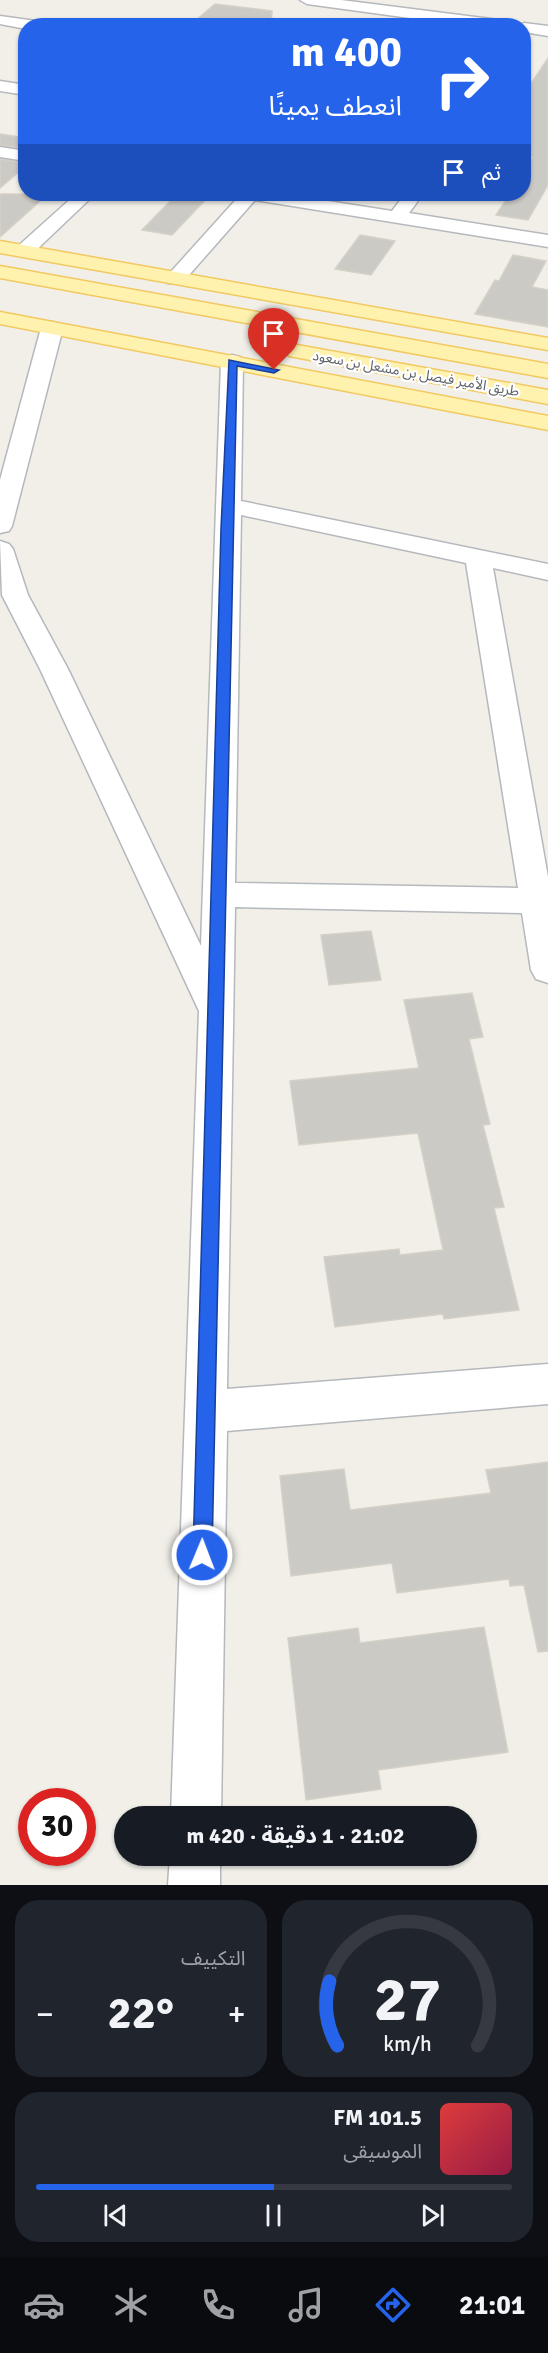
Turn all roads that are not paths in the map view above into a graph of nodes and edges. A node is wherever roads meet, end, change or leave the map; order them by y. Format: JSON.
{"nodes":[{"id":1,"x":307,"y":0,"type":"edge"},
{"id":2,"x":18,"y":6,"type":"dead end"},
{"id":3,"x":414,"y":14,"type":"junction"},
{"id":4,"x":410,"y":18,"type":"edge"},
{"id":5,"x":445,"y":18,"type":"edge"},
{"id":6,"x":0,"y":19,"type":"edge"},
{"id":7,"x":18,"y":22,"type":"edge"},
{"id":8,"x":0,"y":86,"type":"edge"},
{"id":9,"x":18,"y":89,"type":"edge"},
{"id":10,"x":0,"y":152,"type":"edge"},
{"id":11,"x":18,"y":155,"type":"edge"},
{"id":12,"x":78,"y":201,"type":"edge"},
{"id":13,"x":245,"y":201,"type":"edge"},
{"id":14,"x":295,"y":201,"type":"edge"},
{"id":15,"x":409,"y":201,"type":"edge"},
{"id":16,"x":397,"y":217,"type":"junction"},
{"id":17,"x":548,"y":241,"type":"edge"},
{"id":18,"x":0,"y":247,"type":"edge"},
{"id":19,"x":24,"y":251,"type":"junction"},
{"id":20,"x":0,"y":272,"type":"edge"},
{"id":21,"x":175,"y":278,"type":"junction"},
{"id":22,"x":286,"y":297,"type":"junction"},
{"id":23,"x":0,"y":316,"type":"edge"},
{"id":24,"x":52,"y":328,"type":"junction"},
{"id":25,"x":548,"y":344,"type":"edge"},
{"id":26,"x":280,"y":348,"type":"dead end"},
{"id":27,"x":548,"y":356,"type":"edge"},
{"id":28,"x":232,"y":362,"type":"junction"},
{"id":29,"x":548,"y":371,"type":"edge"},
{"id":30,"x":399,"y":394,"type":"junction"},
{"id":31,"x":548,"y":397,"type":"edge"},
{"id":32,"x":548,"y":415,"type":"edge"},
{"id":33,"x":548,"y":423,"type":"edge"},
{"id":34,"x":227,"y":505,"type":"junction"},
{"id":35,"x":0,"y":526,"type":"edge"},
{"id":36,"x":0,"y":549,"type":"edge"},
{"id":37,"x":478,"y":558,"type":"junction"},
{"id":38,"x":548,"y":572,"type":"edge"},
{"id":39,"x":538,"y":849,"type":"edge"},
{"id":40,"x":218,"y":895,"type":"junction"},
{"id":41,"x":536,"y":901,"type":"junction"},
{"id":42,"x":548,"y":970,"type":"edge"},
{"id":43,"x":215,"y":1009,"type":"junction"},
{"id":44,"x":548,"y":1384,"type":"edge"},
{"id":45,"x":206,"y":1412,"type":"junction"},
{"id":46,"x":196,"y":1806,"type":"edge"},
{"id":47,"x":195,"y":1866,"type":"edge"},
{"id":48,"x":195,"y":1885,"type":"edge"}],
"edges":[{"from":1,"to":3,"type":"street"},
{"from":2,"to":6,"type":"street"},
{"from":3,"to":4,"type":"street"},
{"from":3,"to":5,"type":"street"},
{"from":6,"to":7,"type":"street"},
{"from":8,"to":9,"type":"street"},
{"from":10,"to":11,"type":"street"},
{"from":12,"to":19,"type":"street"},
{"from":13,"to":21,"type":"street"},
{"from":14,"to":16,"type":"street"},
{"from":15,"to":16,"type":"street"},
{"from":16,"to":17,"type":"street"},
{"from":18,"to":19,"type":"main road"},
{"from":19,"to":21,"type":"main road"},
{"from":20,"to":29,"type":"main road","name":"طريق الأمير فيصل بن مشعل بن سعود"},
{"from":21,"to":22,"type":"main road"},
{"from":22,"to":25,"type":"main road"},
{"from":22,"to":27,"type":"main road"},
{"from":23,"to":24,"type":"main road"},
{"from":24,"to":28,"type":"main road"},
{"from":24,"to":35,"type":"street"},
{"from":26,"to":31,"type":"main road","name":"طريق الأمير فيصل بن مشعل بن سعود"},
{"from":28,"to":30,"type":"main road"},
{"from":28,"to":34,"type":"street"},
{"from":30,"to":32,"type":"main road"},
{"from":30,"to":33,"type":"main road"},
{"from":34,"to":37,"type":"street"},
{"from":34,"to":40,"type":"street"},
{"from":36,"to":43,"type":"street"},
{"from":37,"to":38,"type":"street"},
{"from":37,"to":39,"type":"street"},
{"from":39,"to":41,"type":"street"},
{"from":40,"to":41,"type":"street"},
{"from":40,"to":43,"type":"street"},
{"from":41,"to":42,"type":"street"},
{"from":43,"to":45,"type":"street"},
{"from":44,"to":45,"type":"street"},
{"from":45,"to":46,"type":"street"},
{"from":47,"to":48,"type":"street"}]}
